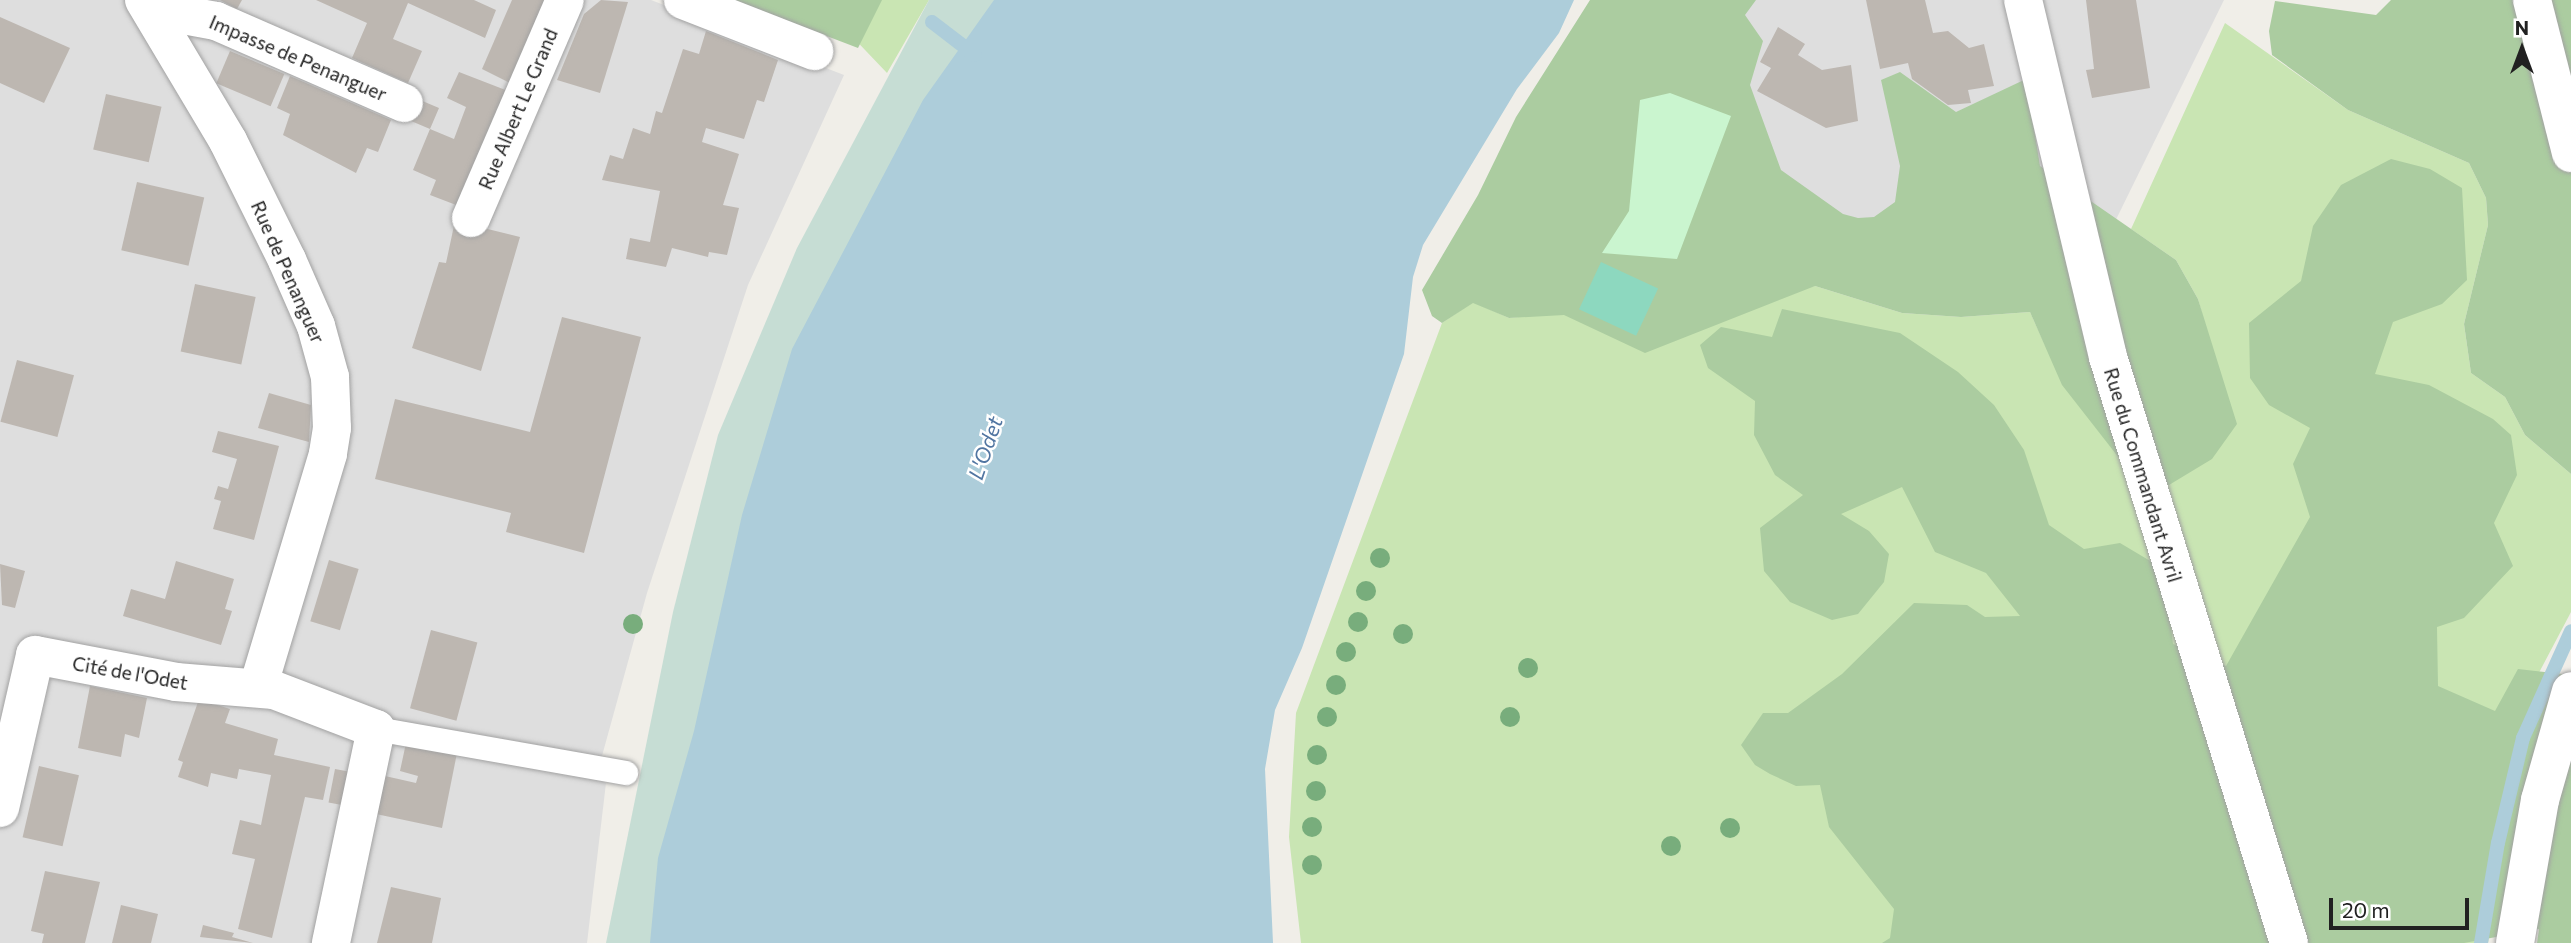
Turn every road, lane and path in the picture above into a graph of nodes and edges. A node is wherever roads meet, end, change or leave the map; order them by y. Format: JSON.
{"nodes":[{"id":1,"x":565,"y":0,"type":"edge"},
{"id":2,"x":683,"y":0,"type":"edge"},
{"id":3,"x":2023,"y":0,"type":"edge"},
{"id":4,"x":2532,"y":0,"type":"edge"},
{"id":5,"x":148,"y":4,"type":"edge"},
{"id":6,"x":814,"y":51,"type":"dead end"},
{"id":7,"x":404,"y":103,"type":"dead end"},
{"id":8,"x":2571,"y":153,"type":"edge"},
{"id":9,"x":471,"y":218,"type":"dead end"},
{"id":10,"x":258,"y":687,"type":"junction"},
{"id":11,"x":2571,"y":691,"type":"edge"},
{"id":12,"x":376,"y":729,"type":"junction"},
{"id":13,"x":626,"y":772,"type":"dead end"},
{"id":14,"x":0,"y":808,"type":"edge"},
{"id":15,"x":331,"y":943,"type":"edge"},
{"id":16,"x":2288,"y":943,"type":"edge"},
{"id":17,"x":2515,"y":943,"type":"edge"}],
"edges":[{"from":1,"to":9,"type":"street","name":"Rue Albert Le Grand"},
{"from":2,"to":6,"type":"street"},
{"from":3,"to":16,"type":"street","name":"Rue du Commandant Avril"},
{"from":4,"to":8,"type":"street"},
{"from":5,"to":7,"type":"street","name":"Impasse de Penanguer"},
{"from":5,"to":10,"type":"street","name":"Rue de Penanguer"},
{"from":10,"to":12,"type":"street","name":"Cité de l'Odet"},
{"from":10,"to":14,"type":"street","name":"Cité de l'Odet"},
{"from":11,"to":17,"type":"street"},
{"from":12,"to":13,"type":"lane","name":"Cité de l'Odet"},
{"from":12,"to":15,"type":"street"}]}
